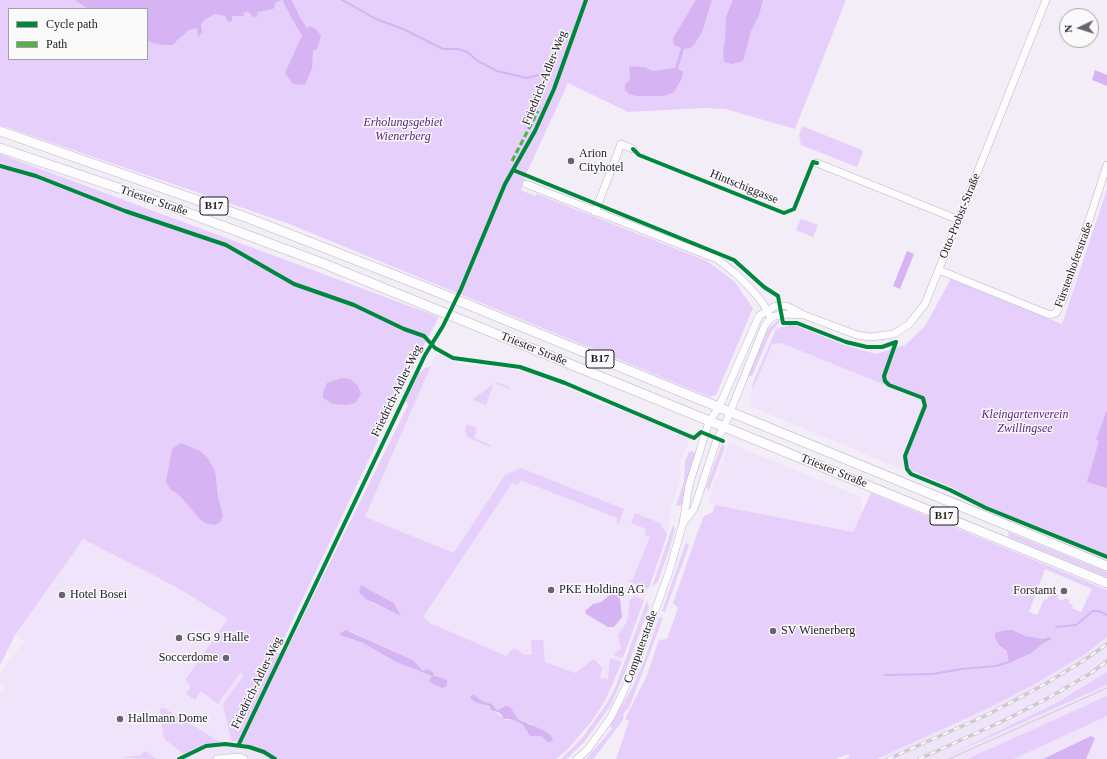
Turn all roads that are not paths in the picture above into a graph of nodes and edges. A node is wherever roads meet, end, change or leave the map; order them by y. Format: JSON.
{"nodes":[{"id":1,"x":1046,"y":0,"type":"edge"},
{"id":2,"x":0,"y":132,"type":"edge"},
{"id":3,"x":0,"y":148,"type":"edge"},
{"id":4,"x":633,"y":149,"type":"dead end"},
{"id":5,"x":816,"y":163,"type":"dead end"},
{"id":6,"x":1107,"y":165,"type":"edge"},
{"id":7,"x":526,"y":184,"type":"dead end"},
{"id":8,"x":595,"y":212,"type":"junction"},
{"id":9,"x":959,"y":220,"type":"junction"},
{"id":10,"x":939,"y":270,"type":"junction"},
{"id":11,"x":767,"y":310,"type":"junction"},
{"id":12,"x":804,"y":315,"type":"junction"},
{"id":13,"x":771,"y":318,"type":"junction"},
{"id":14,"x":719,"y":407,"type":"junction"},
{"id":15,"x":730,"y":412,"type":"junction"},
{"id":16,"x":709,"y":422,"type":"junction"},
{"id":17,"x":724,"y":427,"type":"junction"},
{"id":18,"x":683,"y":523,"type":"junction"},
{"id":19,"x":1107,"y":566,"type":"edge"},
{"id":20,"x":1107,"y":583,"type":"edge"},
{"id":21,"x":217,"y":759,"type":"edge"},
{"id":22,"x":244,"y":759,"type":"edge"},
{"id":23,"x":577,"y":759,"type":"edge"}],
"edges":[{"from":1,"to":9,"type":"street","name":"Otto-Probst-Straße"},
{"from":2,"to":14,"type":"main road","name":"Triester Straße","number":"B17"},
{"from":3,"to":16,"type":"main road","name":"Triester Straße","number":"B17"},
{"from":4,"to":8,"type":"street"},
{"from":5,"to":9,"type":"street"},
{"from":6,"to":10,"type":"street","name":"Fürstenhoferstraße"},
{"from":7,"to":8,"type":"street"},
{"from":8,"to":11,"type":"street"},
{"from":9,"to":10,"type":"street","name":"Otto-Probst-Straße"},
{"from":10,"to":12,"type":"street","name":"Otto-Probst-Straße"},
{"from":11,"to":12,"type":"street","name":"Otto-Probst-Straße"},
{"from":11,"to":13,"type":"street"},
{"from":11,"to":14,"type":"street"},
{"from":12,"to":13,"type":"street","name":"Otto-Probst-Straße"},
{"from":13,"to":15,"type":"street"},
{"from":14,"to":15,"type":"main road","name":"Triester Straße","number":"B17"},
{"from":14,"to":16,"type":"street","name":"Computerstraße"},
{"from":15,"to":17,"type":"street","name":"Computerstraße"},
{"from":15,"to":19,"type":"main road","name":"Triester Straße","number":"B17"},
{"from":16,"to":17,"type":"main road","name":"Triester Straße","number":"B17"},
{"from":16,"to":18,"type":"street","name":"Computerstraße"},
{"from":17,"to":18,"type":"street","name":"Computerstraße"},
{"from":17,"to":20,"type":"main road","name":"Triester Straße","number":"B17"},
{"from":18,"to":23,"type":"street","name":"Computerstraße"},
{"from":21,"to":22,"type":"street"}]}
